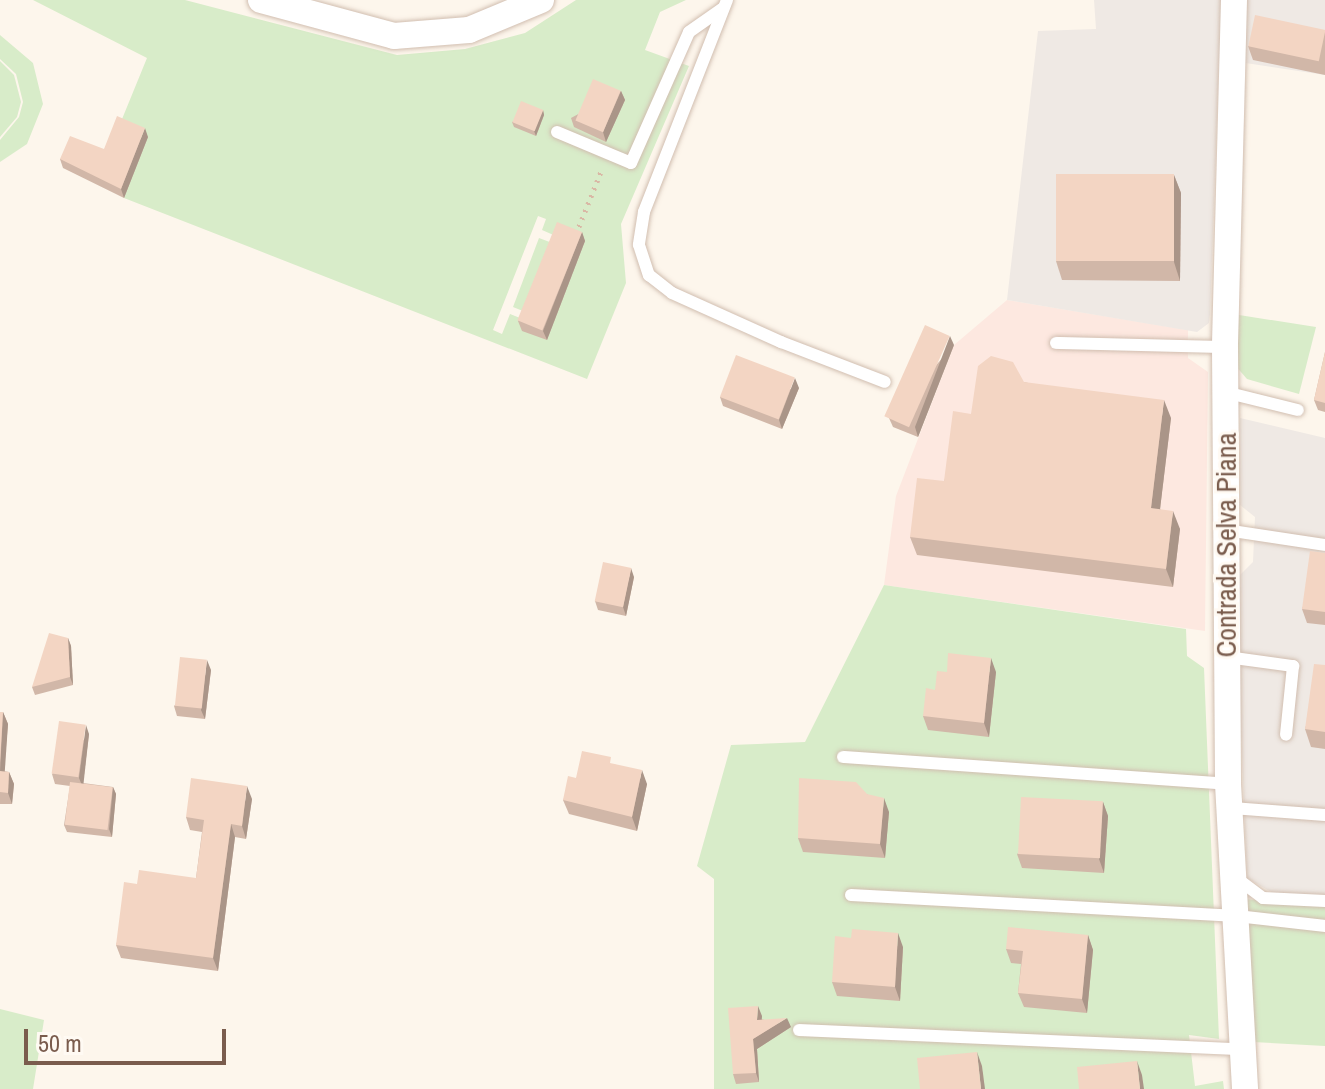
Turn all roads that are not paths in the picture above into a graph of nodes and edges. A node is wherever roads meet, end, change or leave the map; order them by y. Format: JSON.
{"nodes":[{"id":1,"x":261,"y":0,"type":"edge"},
{"id":2,"x":541,"y":0,"type":"edge"},
{"id":3,"x":1234,"y":0,"type":"edge"},
{"id":4,"x":725,"y":4,"type":"edge"},
{"id":5,"x":557,"y":132,"type":"dead end"},
{"id":6,"x":1056,"y":343,"type":"dead end"},
{"id":7,"x":1225,"y":347,"type":"junction"},
{"id":8,"x":885,"y":382,"type":"dead end"},
{"id":9,"x":1225,"y":392,"type":"junction"},
{"id":10,"x":1298,"y":410,"type":"dead end"},
{"id":11,"x":1226,"y":530,"type":"junction"},
{"id":12,"x":1325,"y":545,"type":"edge"},
{"id":13,"x":1227,"y":657,"type":"junction"},
{"id":14,"x":1286,"y":735,"type":"dead end"},
{"id":15,"x":843,"y":757,"type":"dead end"},
{"id":16,"x":1230,"y":796,"type":"junction"},
{"id":17,"x":1325,"y":815,"type":"edge"},
{"id":18,"x":1235,"y":877,"type":"junction"},
{"id":19,"x":851,"y":895,"type":"dead end"},
{"id":20,"x":1325,"y":901,"type":"edge"},
{"id":21,"x":1237,"y":916,"type":"junction"},
{"id":22,"x":1325,"y":926,"type":"edge"},
{"id":23,"x":799,"y":1030,"type":"dead end"},
{"id":24,"x":1243,"y":1049,"type":"junction"},
{"id":25,"x":1245,"y":1089,"type":"edge"}],
"edges":[{"from":1,"to":2,"type":"street"},
{"from":3,"to":7,"type":"street","name":"Contrada Selva Piana"},
{"from":4,"to":5,"type":"lane"},
{"from":4,"to":8,"type":"lane"},
{"from":6,"to":7,"type":"lane"},
{"from":7,"to":9,"type":"street","name":"Contrada Selva Piana"},
{"from":9,"to":10,"type":"lane"},
{"from":9,"to":11,"type":"street","name":"Contrada Selva Piana"},
{"from":11,"to":12,"type":"lane"},
{"from":11,"to":13,"type":"street","name":"Contrada Selva Piana"},
{"from":13,"to":14,"type":"lane"},
{"from":13,"to":16,"type":"street","name":"Contrada Selva Piana"},
{"from":15,"to":16,"type":"lane"},
{"from":16,"to":17,"type":"lane"},
{"from":16,"to":18,"type":"street","name":"Contrada Selva Piana"},
{"from":18,"to":20,"type":"lane"},
{"from":18,"to":21,"type":"street","name":"Contrada Selva Piana"},
{"from":19,"to":21,"type":"lane"},
{"from":21,"to":22,"type":"lane"},
{"from":21,"to":24,"type":"street","name":"Contrada Selva Piana"},
{"from":23,"to":24,"type":"lane"},
{"from":24,"to":25,"type":"street","name":"Contrada Selva Piana"}]}
